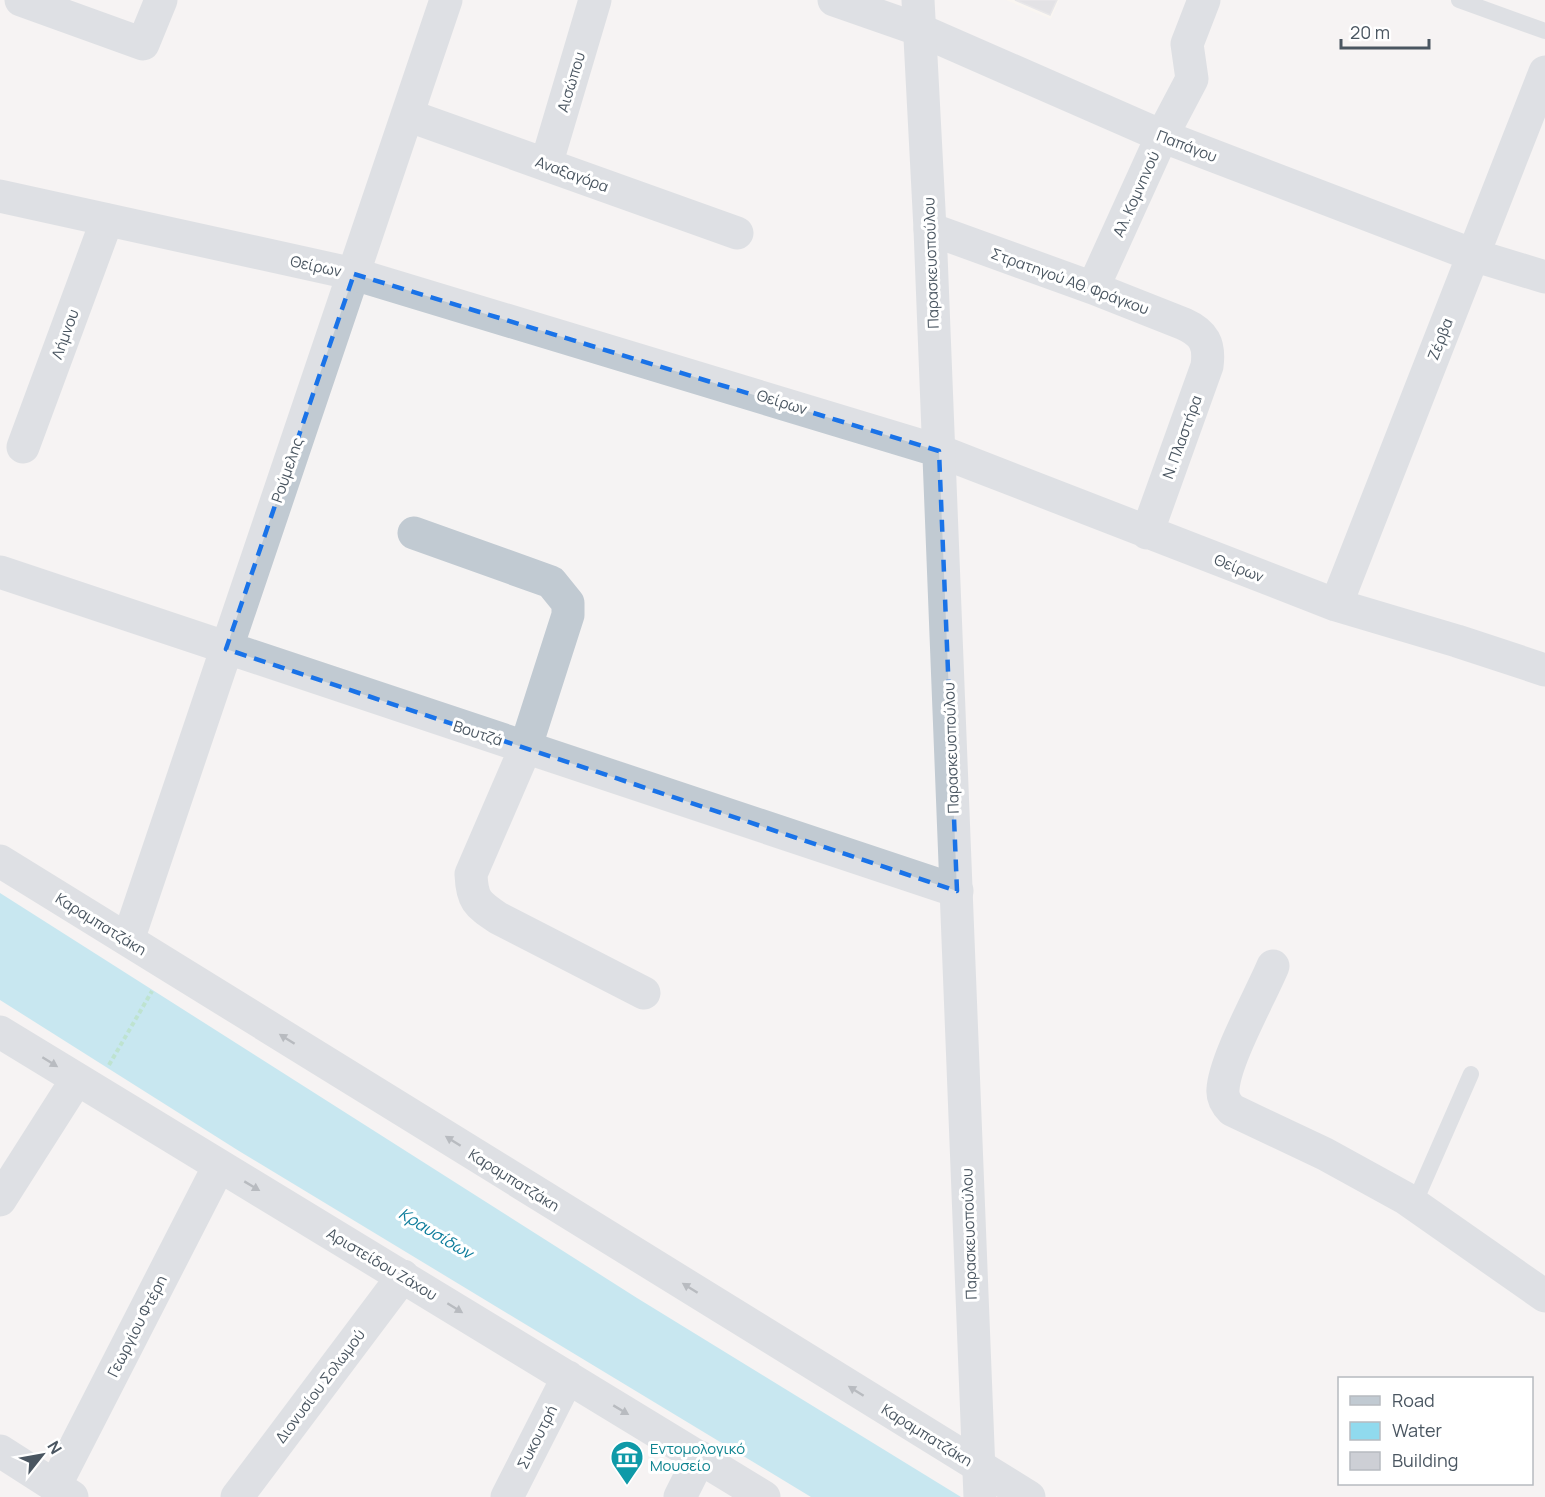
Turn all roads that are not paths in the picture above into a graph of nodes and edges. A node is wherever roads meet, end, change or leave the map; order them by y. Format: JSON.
{"nodes":[{"id":1,"x":21,"y":0,"type":"edge"},
{"id":2,"x":161,"y":0,"type":"edge"},
{"id":3,"x":446,"y":0,"type":"edge"},
{"id":4,"x":595,"y":0,"type":"edge"},
{"id":5,"x":834,"y":0,"type":"edge"},
{"id":6,"x":1204,"y":0,"type":"edge"},
{"id":7,"x":1459,"y":0,"type":"edge"},
{"id":8,"x":919,"y":15,"type":"edge"},
{"id":9,"x":1545,"y":31,"type":"edge"},
{"id":10,"x":1545,"y":72,"type":"edge"},
{"id":11,"x":407,"y":116,"type":"junction"},
{"id":12,"x":1162,"y":136,"type":"junction"},
{"id":13,"x":546,"y":165,"type":"junction"},
{"id":14,"x":0,"y":196,"type":"edge"},
{"id":15,"x":107,"y":220,"type":"junction"},
{"id":16,"x":930,"y":229,"type":"junction"},
{"id":17,"x":737,"y":232,"type":"dead end"},
{"id":18,"x":1473,"y":255,"type":"junction"},
{"id":19,"x":354,"y":274,"type":"junction"},
{"id":20,"x":1545,"y":277,"type":"edge"},
{"id":21,"x":1093,"y":288,"type":"junction"},
{"id":22,"x":1206,"y":340,"type":"joint"},
{"id":23,"x":23,"y":447,"type":"dead end"},
{"id":24,"x":939,"y":451,"type":"junction"},
{"id":25,"x":414,"y":533,"type":"dead end"},
{"id":26,"x":1147,"y":533,"type":"junction"},
{"id":27,"x":0,"y":572,"type":"edge"},
{"id":28,"x":1336,"y":605,"type":"junction"},
{"id":29,"x":226,"y":650,"type":"junction"},
{"id":30,"x":1545,"y":670,"type":"edge"},
{"id":31,"x":525,"y":749,"type":"junction"},
{"id":32,"x":0,"y":861,"type":"edge"},
{"id":33,"x":957,"y":891,"type":"junction"},
{"id":34,"x":128,"y":940,"type":"junction"},
{"id":35,"x":1273,"y":966,"type":"dead end"},
{"id":36,"x":644,"y":993,"type":"dead end"},
{"id":37,"x":0,"y":1032,"type":"edge"},
{"id":38,"x":1471,"y":1074,"type":"dead end"},
{"id":39,"x":77,"y":1079,"type":"junction"},
{"id":40,"x":219,"y":1166,"type":"junction"},
{"id":41,"x":0,"y":1200,"type":"edge"},
{"id":42,"x":1414,"y":1204,"type":"junction"},
{"id":43,"x":403,"y":1276,"type":"junction"},
{"id":44,"x":1545,"y":1296,"type":"edge"},
{"id":45,"x":568,"y":1377,"type":"junction"},
{"id":46,"x":0,"y":1451,"type":"edge"},
{"id":47,"x":700,"y":1457,"type":"junction"},
{"id":48,"x":979,"y":1482,"type":"edge"},
{"id":49,"x":63,"y":1492,"type":"edge"},
{"id":50,"x":237,"y":1497,"type":"edge"},
{"id":51,"x":507,"y":1497,"type":"edge"},
{"id":52,"x":680,"y":1497,"type":"edge"},
{"id":53,"x":764,"y":1497,"type":"edge"},
{"id":54,"x":1029,"y":1497,"type":"edge"}],
"edges":[{"from":1,"to":2,"type":"street"},
{"from":3,"to":11,"type":"street","name":"Ρούμελης"},
{"from":4,"to":13,"type":"street","name":"Αισώπου"},
{"from":5,"to":8,"type":"street","name":"Παπάγου"},
{"from":6,"to":12,"type":"street","name":"Αλ. Κομνηνού"},
{"from":7,"to":9,"type":"lane"},
{"from":8,"to":12,"type":"street","name":"Παπάγου"},
{"from":8,"to":16,"type":"street","name":"Παρασκευοπούλου"},
{"from":10,"to":18,"type":"street","name":"Ζέρβα"},
{"from":11,"to":13,"type":"street","name":"Αναξαγόρα"},
{"from":11,"to":19,"type":"street","name":"Ρούμελης"},
{"from":12,"to":18,"type":"street","name":"Παπάγου"},
{"from":12,"to":21,"type":"street","name":"Αλ. Κομνηνού"},
{"from":13,"to":17,"type":"street","name":"Αναξαγόρα"},
{"from":14,"to":15,"type":"street","name":"Θείρων"},
{"from":15,"to":19,"type":"street","name":"Θείρων"},
{"from":15,"to":23,"type":"street","name":"Λήμνου"},
{"from":16,"to":21,"type":"street","name":"Στρατηγού Αθ. Φράγκου"},
{"from":16,"to":24,"type":"street","name":"Παρασκευοπούλου"},
{"from":18,"to":20,"type":"street","name":"Παπάγου"},
{"from":18,"to":28,"type":"street","name":"Ζέρβα"},
{"from":19,"to":24,"type":"street","name":"Θείρων"},
{"from":19,"to":29,"type":"street","name":"Ρούμελης"},
{"from":21,"to":22,"type":"street","name":"Στρατηγού Αθ. Φράγκου"},
{"from":22,"to":26,"type":"street","name":"Ν. Πλαστήρα"},
{"from":24,"to":26,"type":"street","name":"Θείρων"},
{"from":24,"to":33,"type":"street","name":"Παρασκευοπούλου"},
{"from":25,"to":31,"type":"street"},
{"from":26,"to":28,"type":"street","name":"Θείρων"},
{"from":27,"to":29,"type":"street","name":"Βουτζά"},
{"from":28,"to":30,"type":"street","name":"Θείρων"},
{"from":29,"to":31,"type":"street","name":"Βουτζά"},
{"from":29,"to":34,"type":"street","name":"Ρούμελης"},
{"from":31,"to":33,"type":"street","name":"Βουτζά"},
{"from":31,"to":36,"type":"street"},
{"from":32,"to":34,"type":"street","name":"Καραμπατζάκη"},
{"from":33,"to":48,"type":"street","name":"Παρασκευοπούλου"},
{"from":48,"to":34,"type":"street","name":"Καραμπατζάκη","one_way":true},
{"from":35,"to":42,"type":"street"},
{"from":37,"to":39,"type":"street","name":"Αριστείδου Ζάχου","one_way":true},
{"from":38,"to":42,"type":"lane"},
{"from":39,"to":40,"type":"street","name":"Αριστείδου Ζάχου"},
{"from":39,"to":41,"type":"street"},
{"from":40,"to":43,"type":"street","name":"Αριστείδου Ζάχου","one_way":true},
{"from":40,"to":49,"type":"street","name":"Γεωργίου Φτέρη"},
{"from":42,"to":44,"type":"street"},
{"from":43,"to":45,"type":"street","name":"Αριστείδου Ζάχου","one_way":true},
{"from":43,"to":50,"type":"street","name":"Διονυσίου Σολωμού"},
{"from":45,"to":47,"type":"street","name":"Αριστείδου Ζάχου","one_way":true},
{"from":45,"to":51,"type":"street","name":"Συκουτρή"},
{"from":46,"to":49,"type":"street"},
{"from":47,"to":52,"type":"street"},
{"from":47,"to":53,"type":"street","name":"Αριστείδου Ζάχου"},
{"from":48,"to":54,"type":"street","name":"Καραμπατζάκη"}]}
